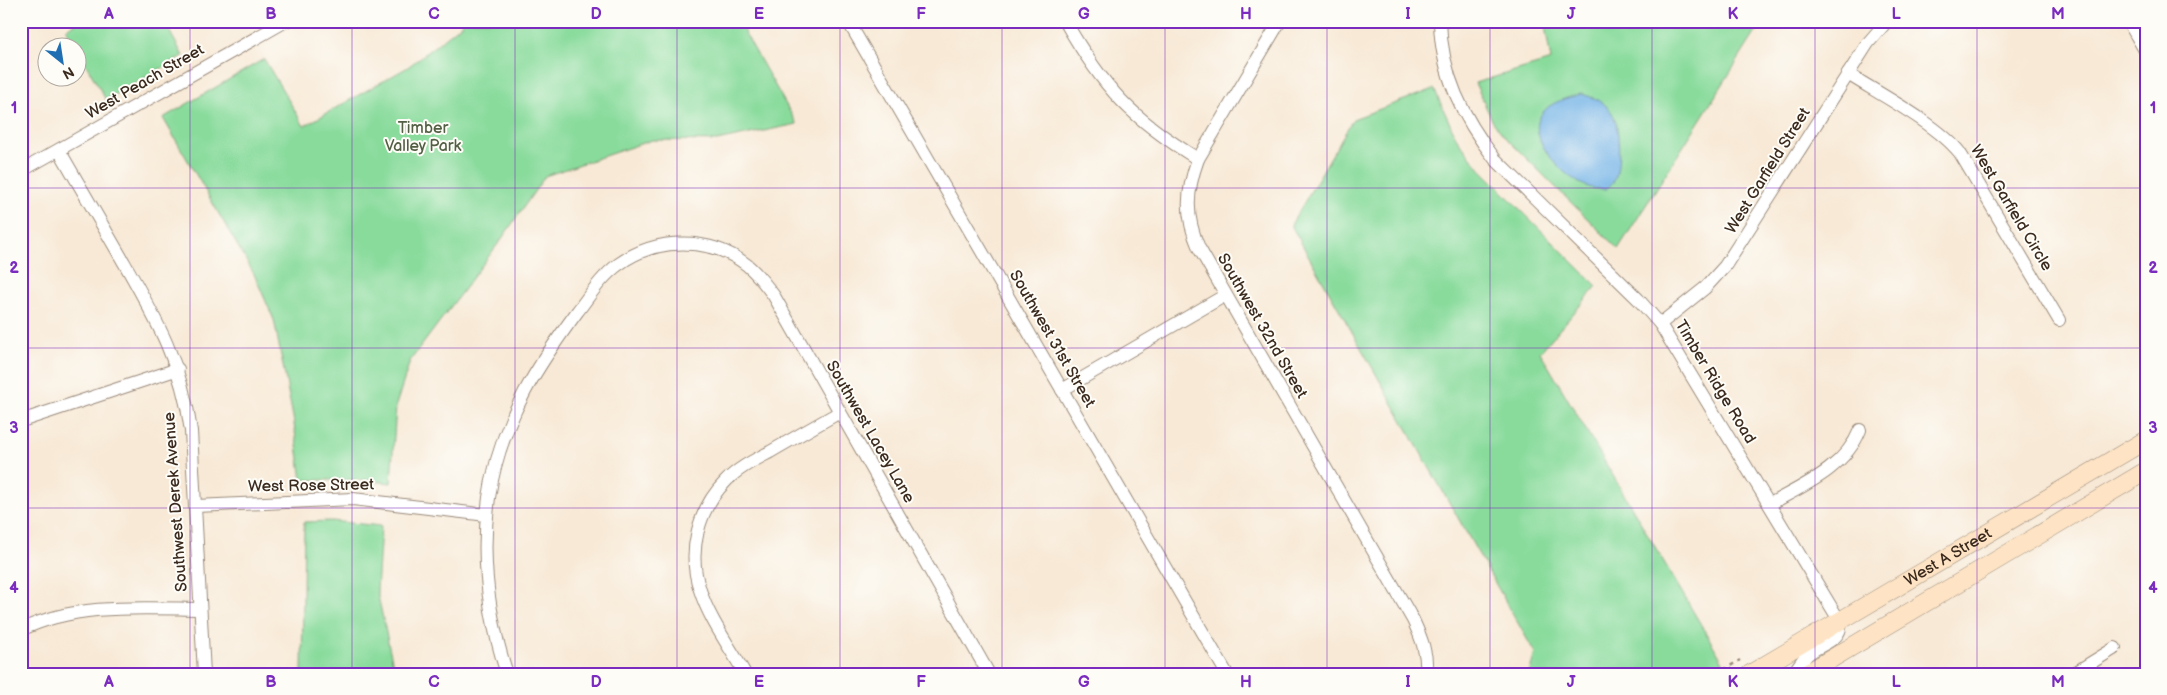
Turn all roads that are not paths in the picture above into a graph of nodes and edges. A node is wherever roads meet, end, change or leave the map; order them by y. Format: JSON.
{"nodes":[{"id":1,"x":286,"y":21,"type":"edge"},
{"id":2,"x":848,"y":21,"type":"edge"},
{"id":3,"x":1065,"y":21,"type":"edge"},
{"id":4,"x":1280,"y":21,"type":"edge"},
{"id":5,"x":1440,"y":21,"type":"edge"},
{"id":6,"x":1887,"y":21,"type":"edge"},
{"id":7,"x":2128,"y":21,"type":"edge"},
{"id":8,"x":2146,"y":52,"type":"edge"},
{"id":9,"x":1848,"y":74,"type":"junction"},
{"id":10,"x":59,"y":150,"type":"junction"},
{"id":11,"x":1198,"y":159,"type":"junction"},
{"id":12,"x":21,"y":171,"type":"edge"},
{"id":13,"x":1224,"y":296,"type":"junction"},
{"id":14,"x":2059,"y":320,"type":"dead end"},
{"id":15,"x":1660,"y":324,"type":"junction"},
{"id":16,"x":178,"y":370,"type":"junction"},
{"id":17,"x":1062,"y":390,"type":"junction"},
{"id":18,"x":840,"y":412,"type":"junction"},
{"id":19,"x":21,"y":420,"type":"edge"},
{"id":20,"x":1860,"y":430,"type":"dead end"},
{"id":21,"x":2146,"y":440,"type":"edge"},
{"id":22,"x":2146,"y":471,"type":"edge"},
{"id":23,"x":1770,"y":504,"type":"junction"},
{"id":24,"x":196,"y":506,"type":"junction"},
{"id":25,"x":487,"y":515,"type":"junction"},
{"id":26,"x":199,"y":609,"type":"junction"},
{"id":27,"x":1839,"y":620,"type":"junction"},
{"id":28,"x":21,"y":630,"type":"edge"},
{"id":29,"x":2115,"y":648,"type":"dead end"},
{"id":30,"x":204,"y":674,"type":"edge"},
{"id":31,"x":506,"y":674,"type":"edge"},
{"id":32,"x":745,"y":674,"type":"edge"},
{"id":33,"x":990,"y":674,"type":"edge"},
{"id":34,"x":1228,"y":674,"type":"edge"},
{"id":35,"x":1426,"y":674,"type":"edge"},
{"id":36,"x":1750,"y":674,"type":"edge"},
{"id":37,"x":1793,"y":674,"type":"edge"},
{"id":38,"x":1806,"y":674,"type":"edge"},
{"id":39,"x":2073,"y":674,"type":"edge"}],
"edges":[{"from":1,"to":10,"type":"street","name":"West Peach Street"},
{"from":2,"to":17,"type":"street","name":"Southwest 31st Street"},
{"from":3,"to":11,"type":"street"},
{"from":4,"to":11,"type":"street","name":"Southwest 32nd Street"},
{"from":5,"to":15,"type":"street","name":"Timber Ridge Road"},
{"from":6,"to":9,"type":"street","name":"West Garfield Street"},
{"from":7,"to":8,"type":"street"},
{"from":9,"to":14,"type":"street","name":"West Garfield Circle"},
{"from":9,"to":15,"type":"street","name":"West Garfield Street"},
{"from":10,"to":12,"type":"street","name":"West Peach Street"},
{"from":10,"to":16,"type":"street","name":"Southwest Derek Avenue"},
{"from":11,"to":13,"type":"street","name":"Southwest 32nd Street"},
{"from":13,"to":17,"type":"street"},
{"from":13,"to":35,"type":"street","name":"Southwest 32nd Street"},
{"from":15,"to":23,"type":"street","name":"Timber Ridge Road"},
{"from":16,"to":19,"type":"street"},
{"from":16,"to":24,"type":"street","name":"Southwest Derek Avenue"},
{"from":17,"to":34,"type":"street","name":"Southwest 31st Street"},
{"from":18,"to":25,"type":"street","name":"Southwest Lacey Lane"},
{"from":18,"to":32,"type":"street"},
{"from":18,"to":33,"type":"street","name":"Southwest Lacey Lane"},
{"from":20,"to":23,"type":"street"},
{"from":21,"to":27,"type":"main road","name":"West A Street"},
{"from":22,"to":38,"type":"main road","name":"West A Street"},
{"from":23,"to":27,"type":"street","name":"Timber Ridge Road"},
{"from":24,"to":25,"type":"street","name":"West Rose Street"},
{"from":24,"to":26,"type":"street","name":"Southwest Derek Avenue"},
{"from":25,"to":31,"type":"street","name":"Southwest Lacey Lane"},
{"from":26,"to":28,"type":"street"},
{"from":26,"to":30,"type":"street","name":"Southwest Derek Avenue"},
{"from":27,"to":36,"type":"main road","name":"West A Street"},
{"from":27,"to":37,"type":"street"},
{"from":29,"to":39,"type":"street"}]}
